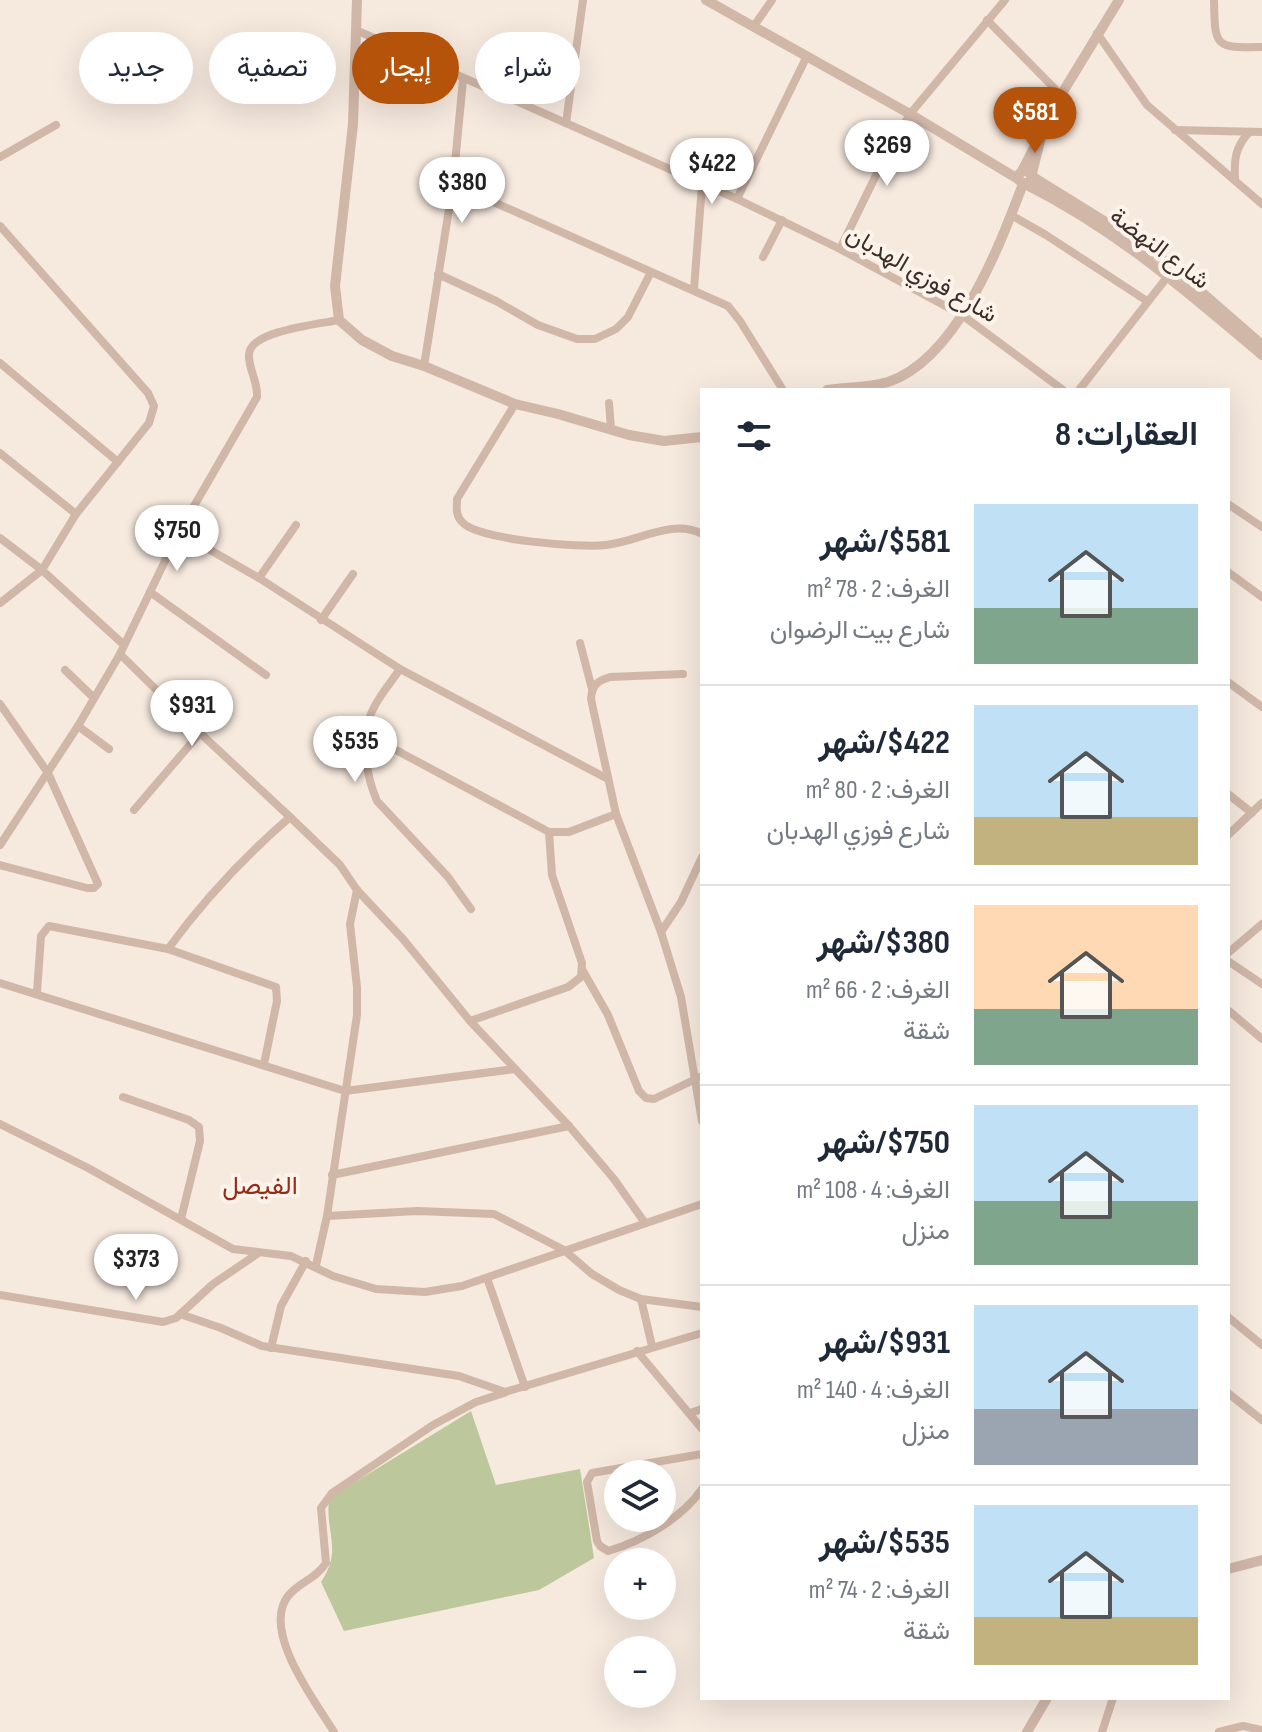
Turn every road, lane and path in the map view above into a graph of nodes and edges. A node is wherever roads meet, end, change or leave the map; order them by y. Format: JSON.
{"nodes":[{"id":1,"x":357,"y":0,"type":"edge"},
{"id":2,"x":583,"y":0,"type":"edge"},
{"id":3,"x":706,"y":0,"type":"edge"},
{"id":4,"x":772,"y":0,"type":"edge"},
{"id":5,"x":1005,"y":0,"type":"edge"},
{"id":6,"x":1119,"y":0,"type":"edge"},
{"id":7,"x":1214,"y":0,"type":"edge"},
{"id":8,"x":987,"y":20,"type":"junction"},
{"id":9,"x":754,"y":26,"type":"junction"},
{"id":10,"x":358,"y":31,"type":"junction"},
{"id":11,"x":1097,"y":33,"type":"junction"},
{"id":12,"x":1262,"y":47,"type":"edge"},
{"id":13,"x":807,"y":56,"type":"junction"},
{"id":14,"x":463,"y":80,"type":"junction"},
{"id":15,"x":1061,"y":95,"type":"junction"},
{"id":16,"x":910,"y":114,"type":"junction"},
{"id":17,"x":566,"y":123,"type":"junction"},
{"id":18,"x":56,"y":125,"type":"dead end"},
{"id":19,"x":1174,"y":130,"type":"junction"},
{"id":20,"x":1249,"y":132,"type":"junction"},
{"id":21,"x":1262,"y":132,"type":"edge"},
{"id":22,"x":0,"y":157,"type":"edge"},
{"id":23,"x":1025,"y":177,"type":"junction"},
{"id":24,"x":1235,"y":180,"type":"junction"},
{"id":25,"x":453,"y":184,"type":"junction"},
{"id":26,"x":702,"y":185,"type":"junction"},
{"id":27,"x":737,"y":199,"type":"junction"},
{"id":28,"x":1262,"y":204,"type":"edge"},
{"id":29,"x":1011,"y":215,"type":"junction"},
{"id":30,"x":782,"y":220,"type":"junction"},
{"id":31,"x":0,"y":226,"type":"edge"},
{"id":32,"x":840,"y":249,"type":"junction"},
{"id":33,"x":763,"y":257,"type":"dead end"},
{"id":34,"x":438,"y":274,"type":"junction"},
{"id":35,"x":650,"y":274,"type":"junction"},
{"id":36,"x":1168,"y":276,"type":"junction"},
{"id":37,"x":694,"y":289,"type":"junction"},
{"id":38,"x":1147,"y":301,"type":"junction"},
{"id":39,"x":962,"y":315,"type":"junction"},
{"id":40,"x":339,"y":320,"type":"junction"},
{"id":41,"x":1262,"y":345,"type":"edge"},
{"id":42,"x":1262,"y":355,"type":"edge"},
{"id":43,"x":0,"y":363,"type":"edge"},
{"id":44,"x":424,"y":366,"type":"junction"},
{"id":45,"x":782,"y":388,"type":"edge"},
{"id":46,"x":850,"y":388,"type":"edge"},
{"id":47,"x":1060,"y":388,"type":"edge"},
{"id":48,"x":1081,"y":388,"type":"edge"},
{"id":49,"x":609,"y":403,"type":"dead end"},
{"id":50,"x":515,"y":404,"type":"junction"},
{"id":51,"x":611,"y":429,"type":"junction"},
{"id":52,"x":700,"y":437,"type":"edge"},
{"id":53,"x":0,"y":453,"type":"edge"},
{"id":54,"x":118,"y":462,"type":"junction"},
{"id":55,"x":1230,"y":505,"type":"edge"},
{"id":56,"x":1262,"y":513,"type":"edge"},
{"id":57,"x":76,"y":514,"type":"junction"},
{"id":58,"x":296,"y":525,"type":"dead end"},
{"id":59,"x":1258,"y":525,"type":"edge"},
{"id":60,"x":179,"y":532,"type":"junction"},
{"id":61,"x":700,"y":533,"type":"edge"},
{"id":62,"x":0,"y":538,"type":"edge"},
{"id":63,"x":42,"y":570,"type":"junction"},
{"id":64,"x":1230,"y":573,"type":"edge"},
{"id":65,"x":353,"y":574,"type":"dead end"},
{"id":66,"x":259,"y":578,"type":"junction"},
{"id":67,"x":150,"y":592,"type":"junction"},
{"id":68,"x":1262,"y":597,"type":"edge"},
{"id":69,"x":0,"y":603,"type":"edge"},
{"id":70,"x":321,"y":620,"type":"junction"},
{"id":71,"x":580,"y":643,"type":"dead end"},
{"id":72,"x":122,"y":650,"type":"junction"},
{"id":73,"x":400,"y":669,"type":"junction"},
{"id":74,"x":65,"y":670,"type":"dead end"},
{"id":75,"x":683,"y":674,"type":"dead end"},
{"id":76,"x":266,"y":675,"type":"dead end"},
{"id":77,"x":1230,"y":683,"type":"edge"},
{"id":78,"x":592,"y":689,"type":"junction"},
{"id":79,"x":94,"y":698,"type":"junction"},
{"id":80,"x":0,"y":704,"type":"edge"},
{"id":81,"x":1262,"y":707,"type":"edge"},
{"id":82,"x":78,"y":726,"type":"junction"},
{"id":83,"x":200,"y":733,"type":"junction"},
{"id":84,"x":366,"y":734,"type":"junction"},
{"id":85,"x":109,"y":749,"type":"dead end"},
{"id":86,"x":48,"y":773,"type":"junction"},
{"id":87,"x":606,"y":778,"type":"junction"},
{"id":88,"x":1230,"y":796,"type":"edge"},
{"id":89,"x":1262,"y":803,"type":"edge"},
{"id":90,"x":134,"y":810,"type":"dead end"},
{"id":91,"x":1252,"y":813,"type":"junction"},
{"id":92,"x":616,"y":814,"type":"junction"},
{"id":93,"x":290,"y":817,"type":"junction"},
{"id":94,"x":549,"y":832,"type":"junction"},
{"id":95,"x":1230,"y":833,"type":"edge"},
{"id":96,"x":0,"y":845,"type":"edge"},
{"id":97,"x":700,"y":861,"type":"edge"},
{"id":98,"x":0,"y":865,"type":"edge"},
{"id":99,"x":357,"y":890,"type":"junction"},
{"id":100,"x":471,"y":909,"type":"dead end"},
{"id":101,"x":1262,"y":924,"type":"edge"},
{"id":102,"x":661,"y":932,"type":"junction"},
{"id":103,"x":168,"y":949,"type":"junction"},
{"id":104,"x":1230,"y":951,"type":"edge"},
{"id":105,"x":1230,"y":962,"type":"edge"},
{"id":106,"x":583,"y":971,"type":"junction"},
{"id":107,"x":0,"y":983,"type":"edge"},
{"id":108,"x":1262,"y":984,"type":"edge"},
{"id":109,"x":37,"y":992,"type":"junction"},
{"id":110,"x":1230,"y":1012,"type":"edge"},
{"id":111,"x":470,"y":1021,"type":"junction"},
{"id":112,"x":1262,"y":1039,"type":"edge"},
{"id":113,"x":264,"y":1064,"type":"junction"},
{"id":114,"x":515,"y":1069,"type":"junction"},
{"id":115,"x":699,"y":1078,"type":"edge"},
{"id":116,"x":345,"y":1091,"type":"junction"},
{"id":117,"x":123,"y":1097,"type":"dead end"},
{"id":118,"x":0,"y":1124,"type":"edge"},
{"id":119,"x":569,"y":1126,"type":"junction"},
{"id":120,"x":332,"y":1175,"type":"junction"},
{"id":121,"x":700,"y":1205,"type":"edge"},
{"id":122,"x":327,"y":1216,"type":"junction"},
{"id":123,"x":181,"y":1219,"type":"junction"},
{"id":124,"x":645,"y":1223,"type":"junction"},
{"id":125,"x":564,"y":1250,"type":"junction"},
{"id":126,"x":257,"y":1254,"type":"junction"},
{"id":127,"x":306,"y":1261,"type":"junction"},
{"id":128,"x":316,"y":1265,"type":"junction"},
{"id":129,"x":487,"y":1278,"type":"junction"},
{"id":130,"x":0,"y":1295,"type":"edge"},
{"id":131,"x":641,"y":1299,"type":"junction"},
{"id":132,"x":700,"y":1307,"type":"edge"},
{"id":133,"x":180,"y":1314,"type":"junction"},
{"id":134,"x":1230,"y":1319,"type":"edge"},
{"id":135,"x":700,"y":1334,"type":"edge"},
{"id":136,"x":1262,"y":1345,"type":"edge"},
{"id":137,"x":652,"y":1346,"type":"junction"},
{"id":138,"x":271,"y":1348,"type":"junction"},
{"id":139,"x":637,"y":1351,"type":"junction"},
{"id":140,"x":525,"y":1387,"type":"junction"},
{"id":141,"x":505,"y":1392,"type":"junction"},
{"id":142,"x":1230,"y":1395,"type":"edge"},
{"id":143,"x":700,"y":1410,"type":"edge"},
{"id":144,"x":690,"y":1413,"type":"junction"},
{"id":145,"x":1262,"y":1420,"type":"edge"},
{"id":146,"x":700,"y":1426,"type":"edge"},
{"id":147,"x":700,"y":1454,"type":"edge"},
{"id":148,"x":700,"y":1492,"type":"edge"},
{"id":149,"x":1262,"y":1560,"type":"edge"},
{"id":150,"x":1230,"y":1565,"type":"edge"},
{"id":151,"x":1046,"y":1700,"type":"edge"},
{"id":152,"x":1112,"y":1700,"type":"edge"},
{"id":153,"x":1262,"y":1730,"type":"edge"},
{"id":154,"x":334,"y":1732,"type":"edge"},
{"id":155,"x":1027,"y":1732,"type":"edge"},
{"id":156,"x":1102,"y":1732,"type":"edge"},
{"id":157,"x":1219,"y":1732,"type":"edge"}],
"edges":[{"from":1,"to":10,"type":"street"},
{"from":2,"to":17,"type":"street"},
{"from":3,"to":9,"type":"street"},
{"from":4,"to":9,"type":"street"},
{"from":5,"to":8,"type":"street"},
{"from":6,"to":11,"type":"street"},
{"from":7,"to":12,"type":"street"},
{"from":8,"to":15,"type":"street"},
{"from":8,"to":16,"type":"street"},
{"from":9,"to":13,"type":"street"},
{"from":10,"to":14,"type":"street","name":"شارع فوزي الهدبان"},
{"from":10,"to":40,"type":"street"},
{"from":11,"to":15,"type":"street"},
{"from":11,"to":19,"type":"street"},
{"from":13,"to":16,"type":"street"},
{"from":13,"to":27,"type":"street"},
{"from":14,"to":17,"type":"street","name":"شارع فوزي الهدبان"},
{"from":14,"to":25,"type":"street"},
{"from":15,"to":23,"type":"street"},
{"from":16,"to":23,"type":"street"},
{"from":16,"to":32,"type":"street"},
{"from":17,"to":26,"type":"street","name":"شارع فوزي الهدبان"},
{"from":18,"to":22,"type":"street"},
{"from":19,"to":20,"type":"street"},
{"from":19,"to":24,"type":"street"},
{"from":20,"to":21,"type":"street"},
{"from":20,"to":24,"type":"street"},
{"from":23,"to":29,"type":"street"},
{"from":23,"to":36,"type":"street","name":"شارع النهضة"},
{"from":23,"to":41,"type":"street","name":"شارع النهضة"},
{"from":24,"to":28,"type":"street"},
{"from":25,"to":34,"type":"street"},
{"from":25,"to":35,"type":"street"},
{"from":26,"to":27,"type":"street","name":"شارع فوزي الهدبان"},
{"from":26,"to":37,"type":"street"},
{"from":27,"to":30,"type":"street","name":"شارع فوزي الهدبان"},
{"from":29,"to":38,"type":"street"},
{"from":29,"to":39,"type":"street"},
{"from":30,"to":32,"type":"street","name":"شارع فوزي الهدبان"},
{"from":30,"to":33,"type":"street"},
{"from":31,"to":54,"type":"street"},
{"from":32,"to":39,"type":"street","name":"شارع فوزي الهدبان"},
{"from":34,"to":35,"type":"street"},
{"from":34,"to":44,"type":"street"},
{"from":35,"to":37,"type":"street"},
{"from":36,"to":38,"type":"street"},
{"from":36,"to":42,"type":"street","name":"شارع النهضة"},
{"from":37,"to":45,"type":"street"},
{"from":38,"to":48,"type":"street"},
{"from":39,"to":46,"type":"street"},
{"from":39,"to":47,"type":"street","name":"شارع فوزي الهدبان"},
{"from":40,"to":44,"type":"street"},
{"from":40,"to":60,"type":"street"},
{"from":43,"to":54,"type":"street"},
{"from":44,"to":50,"type":"street"},
{"from":49,"to":51,"type":"street"},
{"from":50,"to":51,"type":"street"},
{"from":50,"to":61,"type":"street"},
{"from":51,"to":52,"type":"street"},
{"from":53,"to":57,"type":"street"},
{"from":54,"to":57,"type":"street"},
{"from":55,"to":59,"type":"street"},
{"from":56,"to":59,"type":"street"},
{"from":57,"to":63,"type":"street"},
{"from":58,"to":66,"type":"street"},
{"from":60,"to":66,"type":"street"},
{"from":60,"to":67,"type":"street"},
{"from":62,"to":63,"type":"street"},
{"from":63,"to":69,"type":"street"},
{"from":63,"to":72,"type":"street"},
{"from":64,"to":68,"type":"street"},
{"from":65,"to":70,"type":"street"},
{"from":66,"to":70,"type":"street"},
{"from":67,"to":72,"type":"street"},
{"from":67,"to":76,"type":"street"},
{"from":70,"to":73,"type":"street"},
{"from":71,"to":78,"type":"street"},
{"from":72,"to":79,"type":"street"},
{"from":72,"to":83,"type":"street"},
{"from":73,"to":84,"type":"street"},
{"from":73,"to":87,"type":"street"},
{"from":74,"to":79,"type":"street"},
{"from":75,"to":78,"type":"street"},
{"from":77,"to":81,"type":"street"},
{"from":78,"to":87,"type":"street"},
{"from":79,"to":82,"type":"street"},
{"from":80,"to":86,"type":"street"},
{"from":82,"to":85,"type":"street"},
{"from":82,"to":86,"type":"street"},
{"from":83,"to":90,"type":"street"},
{"from":83,"to":93,"type":"street"},
{"from":84,"to":94,"type":"street"},
{"from":84,"to":100,"type":"street"},
{"from":86,"to":96,"type":"street"},
{"from":86,"to":98,"type":"street"},
{"from":87,"to":92,"type":"street"},
{"from":88,"to":91,"type":"street"},
{"from":89,"to":91,"type":"street"},
{"from":91,"to":95,"type":"street"},
{"from":92,"to":94,"type":"street"},
{"from":92,"to":102,"type":"street"},
{"from":93,"to":99,"type":"street"},
{"from":93,"to":103,"type":"street"},
{"from":94,"to":106,"type":"street"},
{"from":97,"to":102,"type":"street"},
{"from":99,"to":111,"type":"street"},
{"from":99,"to":116,"type":"street"},
{"from":101,"to":104,"type":"street"},
{"from":102,"to":115,"type":"street"},
{"from":103,"to":109,"type":"street"},
{"from":103,"to":113,"type":"street"},
{"from":105,"to":108,"type":"street"},
{"from":106,"to":111,"type":"street"},
{"from":106,"to":115,"type":"street"},
{"from":107,"to":109,"type":"street"},
{"from":109,"to":113,"type":"street"},
{"from":110,"to":112,"type":"street"},
{"from":111,"to":114,"type":"street"},
{"from":113,"to":116,"type":"street"},
{"from":114,"to":116,"type":"street"},
{"from":114,"to":119,"type":"street"},
{"from":116,"to":120,"type":"street"},
{"from":117,"to":123,"type":"street"},
{"from":118,"to":123,"type":"street"},
{"from":119,"to":120,"type":"street"},
{"from":119,"to":124,"type":"street"},
{"from":120,"to":122,"type":"street"},
{"from":121,"to":124,"type":"street"},
{"from":122,"to":125,"type":"street"},
{"from":122,"to":128,"type":"street"},
{"from":123,"to":126,"type":"street"},
{"from":124,"to":125,"type":"street"},
{"from":125,"to":129,"type":"street"},
{"from":125,"to":131,"type":"street"},
{"from":126,"to":127,"type":"street"},
{"from":126,"to":133,"type":"street"},
{"from":127,"to":128,"type":"street"},
{"from":127,"to":138,"type":"street"},
{"from":128,"to":129,"type":"street"},
{"from":129,"to":140,"type":"street"},
{"from":130,"to":133,"type":"street"},
{"from":131,"to":132,"type":"street"},
{"from":131,"to":137,"type":"street"},
{"from":133,"to":138,"type":"street"},
{"from":134,"to":136,"type":"street"},
{"from":135,"to":137,"type":"street"},
{"from":137,"to":139,"type":"street"},
{"from":138,"to":141,"type":"street"},
{"from":139,"to":140,"type":"street"},
{"from":139,"to":144,"type":"street"},
{"from":140,"to":141,"type":"street"},
{"from":141,"to":154,"type":"street"},
{"from":142,"to":145,"type":"street"},
{"from":143,"to":144,"type":"street"},
{"from":144,"to":146,"type":"street"},
{"from":147,"to":148,"type":"street"},
{"from":149,"to":150,"type":"street"},
{"from":151,"to":155,"type":"street"},
{"from":152,"to":156,"type":"street"},
{"from":153,"to":157,"type":"street"}]}
